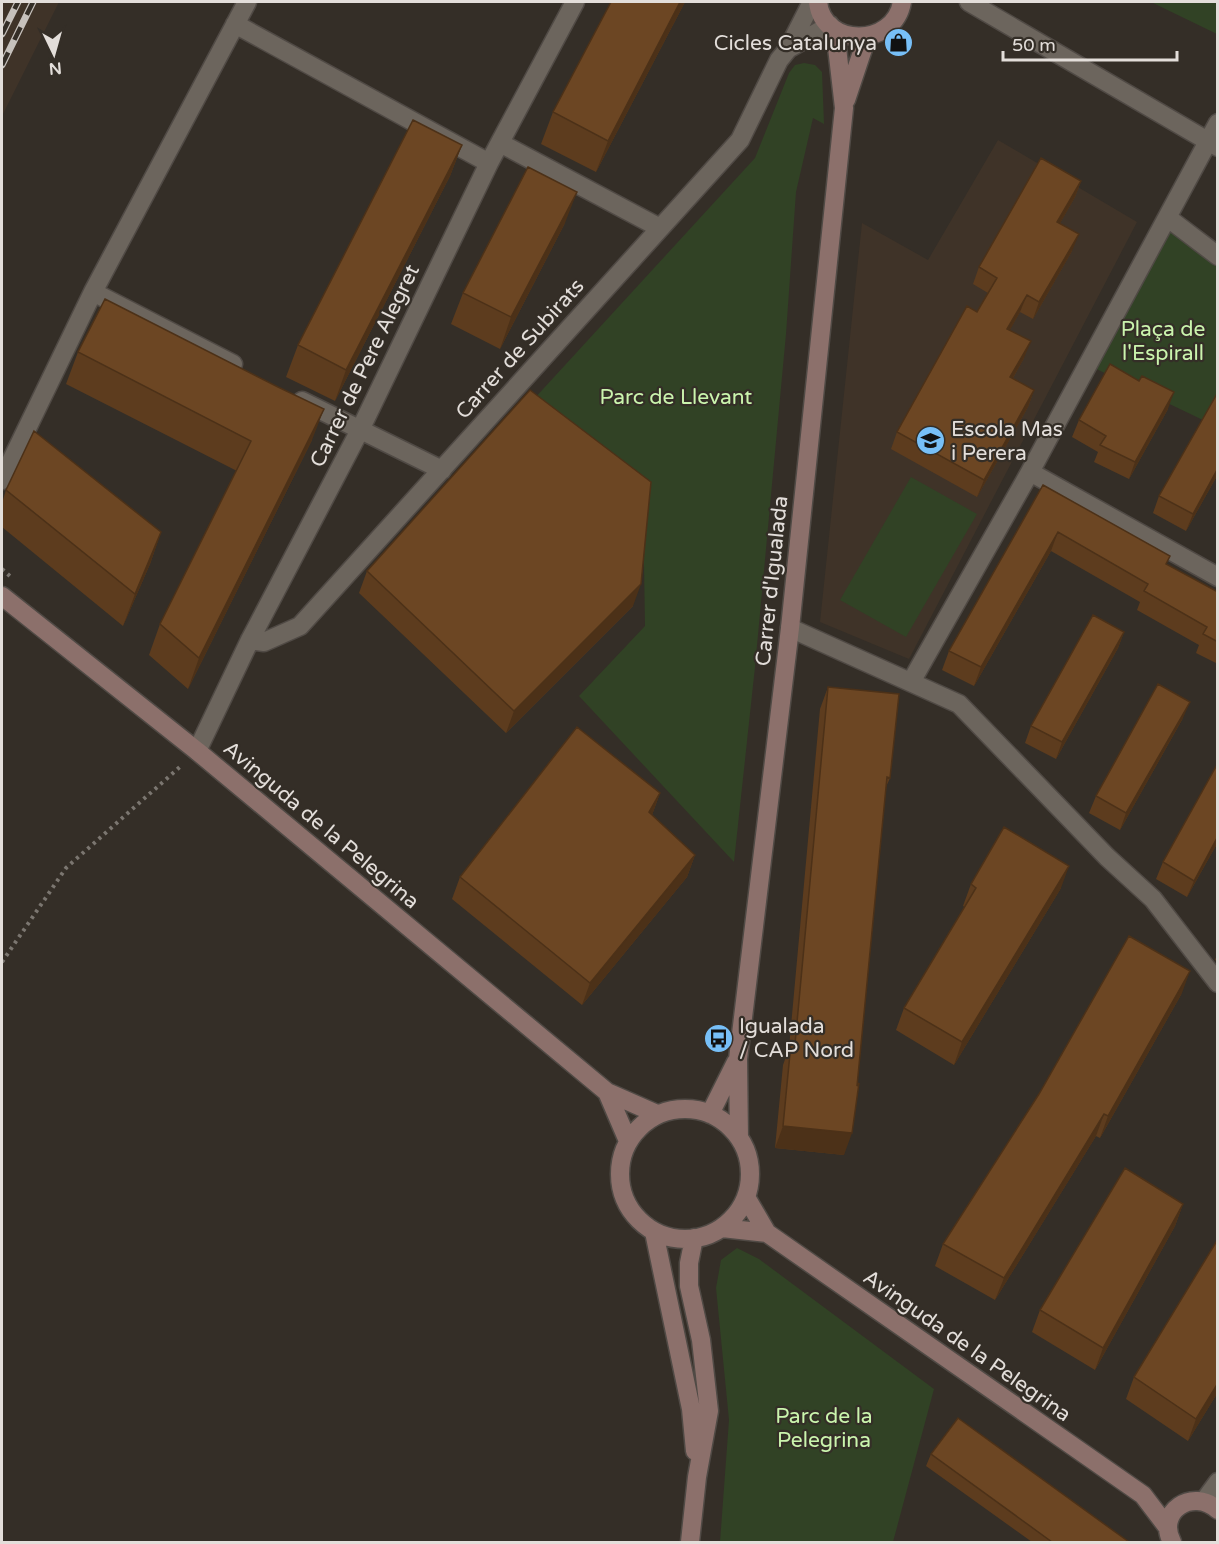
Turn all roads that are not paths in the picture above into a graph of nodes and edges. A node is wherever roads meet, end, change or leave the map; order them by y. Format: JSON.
{"nodes":[{"id":1,"x":247,"y":2,"type":"edge"},
{"id":2,"x":575,"y":2,"type":"edge"},
{"id":3,"x":812,"y":2,"type":"edge"},
{"id":4,"x":818,"y":2,"type":"edge"},
{"id":5,"x":902,"y":2,"type":"edge"},
{"id":6,"x":969,"y":2,"type":"edge"},
{"id":7,"x":236,"y":24,"type":"junction"},
{"id":8,"x":833,"y":27,"type":"junction"},
{"id":9,"x":867,"y":37,"type":"junction"},
{"id":10,"x":788,"y":49,"type":"junction"},
{"id":11,"x":844,"y":108,"type":"junction"},
{"id":12,"x":1218,"y":123,"type":"edge"},
{"id":13,"x":500,"y":143,"type":"junction"},
{"id":14,"x":1213,"y":144,"type":"edge"},
{"id":15,"x":489,"y":164,"type":"junction"},
{"id":16,"x":1168,"y":218,"type":"junction"},
{"id":17,"x":660,"y":228,"type":"junction"},
{"id":18,"x":1218,"y":256,"type":"edge"},
{"id":19,"x":93,"y":292,"type":"junction"},
{"id":20,"x":253,"y":375,"type":"edge"},
{"id":21,"x":285,"y":391,"type":"edge"},
{"id":22,"x":360,"y":430,"type":"junction"},
{"id":23,"x":442,"y":470,"type":"junction"},
{"id":24,"x":1030,"y":472,"type":"junction"},
{"id":25,"x":2,"y":480,"type":"edge"},
{"id":26,"x":1217,"y":574,"type":"edge"},
{"id":27,"x":2,"y":596,"type":"edge"},
{"id":28,"x":790,"y":628,"type":"junction"},
{"id":29,"x":250,"y":640,"type":"junction"},
{"id":30,"x":911,"y":682,"type":"junction"},
{"id":31,"x":197,"y":752,"type":"junction"},
{"id":32,"x":1218,"y":983,"type":"edge"},
{"id":33,"x":738,"y":1059,"type":"junction"},
{"id":34,"x":607,"y":1092,"type":"junction"},
{"id":35,"x":710,"y":1113,"type":"junction"},
{"id":36,"x":657,"y":1114,"type":"junction"},
{"id":37,"x":740,"y":1138,"type":"junction"},
{"id":38,"x":628,"y":1141,"type":"junction"},
{"id":39,"x":746,"y":1197,"type":"junction"},
{"id":40,"x":722,"y":1228,"type":"junction"},
{"id":41,"x":654,"y":1232,"type":"junction"},
{"id":42,"x":767,"y":1233,"type":"junction"},
{"id":43,"x":694,"y":1238,"type":"junction"},
{"id":44,"x":697,"y":1477,"type":"junction"},
{"id":45,"x":1218,"y":1482,"type":"edge"},
{"id":46,"x":1143,"y":1495,"type":"junction"},
{"id":47,"x":1180,"y":1505,"type":"junction"},
{"id":48,"x":1211,"y":1505,"type":"edge"},
{"id":49,"x":1170,"y":1535,"type":"edge"},
{"id":50,"x":690,"y":1542,"type":"edge"}],
"edges":[{"from":1,"to":7,"type":"street"},
{"from":2,"to":13,"type":"street","name":"Carrer de Pere Alegret"},
{"from":3,"to":10,"type":"street","name":"Carrer de Subirats"},
{"from":4,"to":8,"type":"street"},
{"from":5,"to":9,"type":"street"},
{"from":6,"to":14,"type":"street"},
{"from":7,"to":15,"type":"street"},
{"from":7,"to":19,"type":"street"},
{"from":8,"to":9,"type":"street"},
{"from":8,"to":10,"type":"street","name":"Carrer de Subirats"},
{"from":8,"to":11,"type":"street","name":"Carrer d'Igualada"},
{"from":9,"to":11,"type":"street","name":"Carrer d'Igualada"},
{"from":10,"to":17,"type":"street","name":"Carrer de Subirats"},
{"from":11,"to":28,"type":"street","name":"Carrer d'Igualada"},
{"from":12,"to":14,"type":"street"},
{"from":13,"to":15,"type":"street","name":"Carrer de Pere Alegret"},
{"from":13,"to":17,"type":"street"},
{"from":14,"to":16,"type":"street"},
{"from":15,"to":22,"type":"street","name":"Carrer de Pere Alegret"},
{"from":16,"to":18,"type":"street"},
{"from":16,"to":24,"type":"street"},
{"from":17,"to":23,"type":"street","name":"Carrer de Subirats"},
{"from":19,"to":20,"type":"street"},
{"from":19,"to":25,"type":"street"},
{"from":21,"to":22,"type":"street"},
{"from":22,"to":23,"type":"street"},
{"from":22,"to":29,"type":"street","name":"Carrer de Pere Alegret"},
{"from":23,"to":29,"type":"street","name":"Carrer de Subirats"},
{"from":24,"to":26,"type":"street"},
{"from":24,"to":30,"type":"street"},
{"from":27,"to":31,"type":"street","name":"Avinguda de la Pelegrina"},
{"from":28,"to":30,"type":"street"},
{"from":28,"to":33,"type":"street","name":"Carrer d'Igualada"},
{"from":29,"to":31,"type":"street","name":"Carrer de Pere Alegret"},
{"from":30,"to":32,"type":"street"},
{"from":31,"to":34,"type":"street","name":"Avinguda de la Pelegrina"},
{"from":33,"to":35,"type":"street","name":"Carrer d'Igualada"},
{"from":33,"to":37,"type":"street","name":"Carrer d'Igualada"},
{"from":34,"to":36,"type":"street","name":"Avinguda de la Pelegrina"},
{"from":34,"to":38,"type":"street","name":"Avinguda de la Pelegrina"},
{"from":35,"to":36,"type":"street"},
{"from":35,"to":37,"type":"street"},
{"from":36,"to":38,"type":"street"},
{"from":37,"to":39,"type":"street"},
{"from":38,"to":41,"type":"street"},
{"from":39,"to":40,"type":"street"},
{"from":39,"to":42,"type":"street","name":"Avinguda de la Pelegrina"},
{"from":40,"to":42,"type":"street","name":"Avinguda de la Pelegrina"},
{"from":40,"to":43,"type":"street","name":"Avinguda de la Pelegrina"},
{"from":41,"to":43,"type":"street","name":"Avinguda de la Pelegrina"},
{"from":41,"to":44,"type":"street"},
{"from":42,"to":46,"type":"street","name":"Avinguda de la Pelegrina"},
{"from":43,"to":44,"type":"street"},
{"from":44,"to":50,"type":"street"},
{"from":45,"to":48,"type":"street"},
{"from":46,"to":47,"type":"street","name":"Avinguda de la Pelegrina"},
{"from":46,"to":49,"type":"street","name":"Avinguda de la Pelegrina"},
{"from":47,"to":48,"type":"street","name":"Avinguda de la Pelegrina"},
{"from":47,"to":49,"type":"street","name":"Avinguda de la Pelegrina"}]}
